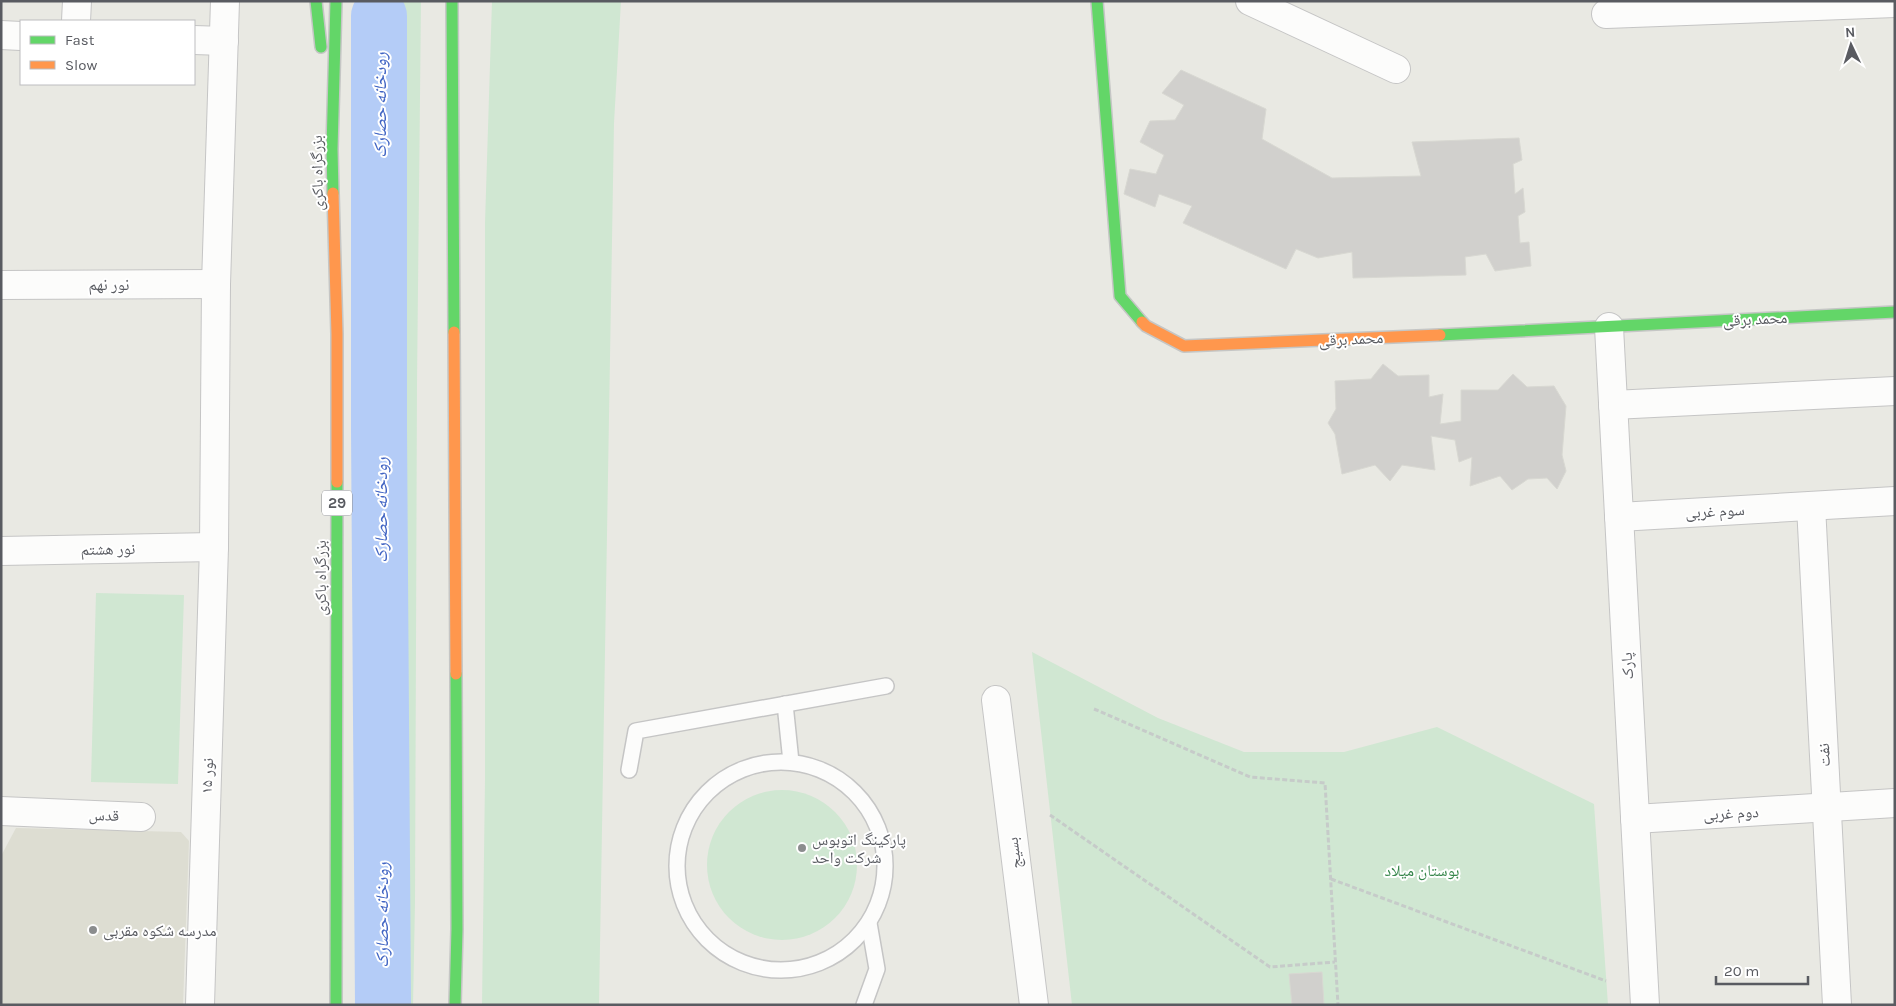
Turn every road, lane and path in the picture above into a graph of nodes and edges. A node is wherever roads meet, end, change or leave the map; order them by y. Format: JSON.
{"nodes":[{"id":1,"x":77,"y":1,"type":"edge"},
{"id":2,"x":225,"y":1,"type":"edge"},
{"id":3,"x":316,"y":1,"type":"edge"},
{"id":4,"x":336,"y":1,"type":"edge"},
{"id":5,"x":1097,"y":1,"type":"edge"},
{"id":6,"x":1250,"y":1,"type":"edge"},
{"id":7,"x":1895,"y":3,"type":"edge"},
{"id":8,"x":452,"y":5,"type":"edge"},
{"id":9,"x":1606,"y":14,"type":"dead end"},
{"id":10,"x":76,"y":20,"type":"edge"},
{"id":11,"x":1,"y":35,"type":"edge"},
{"id":12,"x":20,"y":36,"type":"edge"},
{"id":13,"x":195,"y":40,"type":"edge"},
{"id":14,"x":224,"y":41,"type":"junction"},
{"id":15,"x":1396,"y":69,"type":"dead end"},
{"id":16,"x":332,"y":149,"type":"junction"},
{"id":17,"x":216,"y":284,"type":"junction"},
{"id":18,"x":1,"y":285,"type":"edge"},
{"id":19,"x":1895,"y":312,"type":"edge"},
{"id":20,"x":1609,"y":327,"type":"junction"},
{"id":21,"x":1895,"y":391,"type":"edge"},
{"id":22,"x":1613,"y":405,"type":"junction"},
{"id":23,"x":1895,"y":501,"type":"edge"},
{"id":24,"x":1811,"y":506,"type":"junction"},
{"id":25,"x":1619,"y":516,"type":"junction"},
{"id":26,"x":214,"y":547,"type":"junction"},
{"id":27,"x":1,"y":551,"type":"edge"},
{"id":28,"x":886,"y":686,"type":"dead end"},
{"id":29,"x":996,"y":700,"type":"dead end"},
{"id":30,"x":785,"y":704,"type":"junction"},
{"id":31,"x":1094,"y":709,"type":"dead end"},
{"id":32,"x":791,"y":762,"type":"junction"},
{"id":33,"x":629,"y":770,"type":"dead end"},
{"id":34,"x":1895,"y":803,"type":"edge"},
{"id":35,"x":1827,"y":807,"type":"junction"},
{"id":36,"x":1,"y":811,"type":"edge"},
{"id":37,"x":1050,"y":815,"type":"dead end"},
{"id":38,"x":141,"y":817,"type":"dead end"},
{"id":39,"x":1635,"y":819,"type":"junction"},
{"id":40,"x":1331,"y":879,"type":"junction"},
{"id":41,"x":869,"y":924,"type":"junction"},
{"id":42,"x":1335,"y":962,"type":"junction"},
{"id":43,"x":1606,"y":981,"type":"dead end"},
{"id":44,"x":200,"y":1005,"type":"edge"},
{"id":45,"x":336,"y":1005,"type":"edge"},
{"id":46,"x":455,"y":1005,"type":"edge"},
{"id":47,"x":864,"y":1005,"type":"edge"},
{"id":48,"x":1034,"y":1005,"type":"edge"},
{"id":49,"x":1338,"y":1005,"type":"edge"},
{"id":50,"x":1645,"y":1005,"type":"edge"},
{"id":51,"x":1837,"y":1005,"type":"edge"}],
"edges":[{"from":1,"to":10,"type":"street"},
{"from":2,"to":14,"type":"street","name":"نور ۱۵"},
{"from":3,"to":16,"type":"main road"},
{"from":4,"to":16,"type":"main road","name":"بزرگراه باکری","number":"29"},
{"from":5,"to":20,"type":"main road","name":"محمد برقی"},
{"from":6,"to":15,"type":"street"},
{"from":7,"to":9,"type":"street"},
{"from":8,"to":46,"type":"main road"},
{"from":11,"to":12,"type":"street"},
{"from":13,"to":14,"type":"street"},
{"from":14,"to":17,"type":"street","name":"نور ۱۵"},
{"from":16,"to":45,"type":"main road","name":"بزرگراه باکری","number":"29"},
{"from":17,"to":18,"type":"street","name":"نور نهم"},
{"from":17,"to":26,"type":"street","name":"نور ۱۵"},
{"from":19,"to":20,"type":"main road","name":"محمد برقی"},
{"from":20,"to":22,"type":"street","name":"پارک"},
{"from":21,"to":22,"type":"street"},
{"from":22,"to":25,"type":"street","name":"پارک"},
{"from":23,"to":24,"type":"street","name":"سوم غربی"},
{"from":24,"to":25,"type":"street","name":"سوم غربی"},
{"from":24,"to":35,"type":"street","name":"نفت"},
{"from":25,"to":39,"type":"street","name":"پارک"},
{"from":26,"to":27,"type":"street","name":"نور هشتم"},
{"from":26,"to":44,"type":"street","name":"نور ۱۵"},
{"from":28,"to":30,"type":"lane"},
{"from":29,"to":48,"type":"street","name":"بسیج"},
{"from":30,"to":32,"type":"lane"},
{"from":30,"to":33,"type":"lane"},
{"from":31,"to":40,"type":"path"},
{"from":32,"to":41,"type":"lane"},
{"from":32,"to":41,"type":"lane"},
{"from":34,"to":35,"type":"street","name":"دوم غربی"},
{"from":35,"to":39,"type":"street","name":"دوم غربی"},
{"from":35,"to":51,"type":"street","name":"نفت"},
{"from":36,"to":38,"type":"street","name":"قدس"},
{"from":37,"to":42,"type":"path"},
{"from":39,"to":50,"type":"street","name":"پارک"},
{"from":40,"to":42,"type":"path"},
{"from":40,"to":43,"type":"path"},
{"from":41,"to":47,"type":"lane"},
{"from":42,"to":49,"type":"path"}]}
